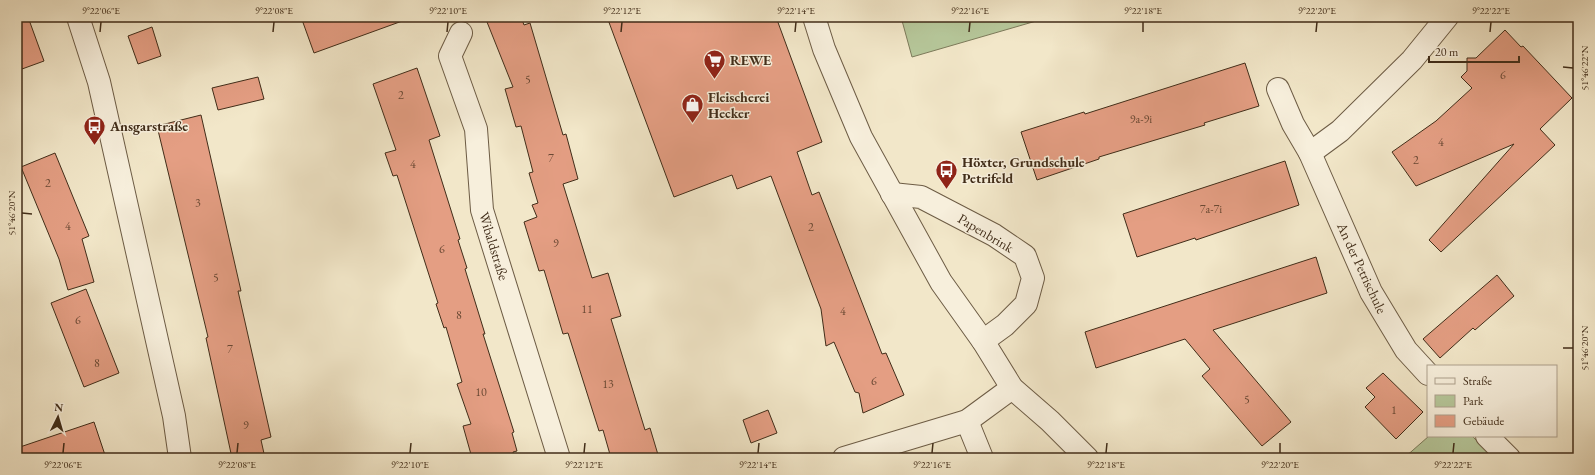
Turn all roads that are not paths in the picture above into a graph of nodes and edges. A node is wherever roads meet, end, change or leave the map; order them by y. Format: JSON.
{"nodes":[{"id":1,"x":78,"y":17,"type":"edge"},
{"id":2,"x":814,"y":17,"type":"edge"},
{"id":3,"x":1447,"y":17,"type":"edge"},
{"id":4,"x":461,"y":33,"type":"dead end"},
{"id":5,"x":1278,"y":89,"type":"dead end"},
{"id":6,"x":1310,"y":153,"type":"junction"},
{"id":7,"x":892,"y":194,"type":"junction"},
{"id":8,"x":983,"y":341,"type":"junction"},
{"id":9,"x":1427,"y":373,"type":"edge"},
{"id":10,"x":1012,"y":388,"type":"junction"},
{"id":11,"x":967,"y":421,"type":"junction"},
{"id":12,"x":1488,"y":437,"type":"edge"},
{"id":13,"x":180,"y":458,"type":"edge"},
{"id":14,"x":560,"y":458,"type":"edge"},
{"id":15,"x":844,"y":458,"type":"edge"},
{"id":16,"x":982,"y":458,"type":"edge"},
{"id":17,"x":1087,"y":458,"type":"edge"},
{"id":18,"x":1509,"y":458,"type":"edge"}],
"edges":[{"from":1,"to":13,"type":"street"},
{"from":2,"to":7,"type":"street"},
{"from":3,"to":6,"type":"street"},
{"from":4,"to":14,"type":"street","name":"Wibaldstraße"},
{"from":5,"to":6,"type":"street","name":"An der Petrischule"},
{"from":6,"to":9,"type":"street","name":"An der Petrischule"},
{"from":7,"to":8,"type":"street"},
{"from":7,"to":8,"type":"street","name":"Papenbrink"},
{"from":8,"to":10,"type":"street"},
{"from":10,"to":11,"type":"street"},
{"from":10,"to":17,"type":"street"},
{"from":11,"to":15,"type":"street"},
{"from":11,"to":16,"type":"street"},
{"from":12,"to":18,"type":"street"}]}
